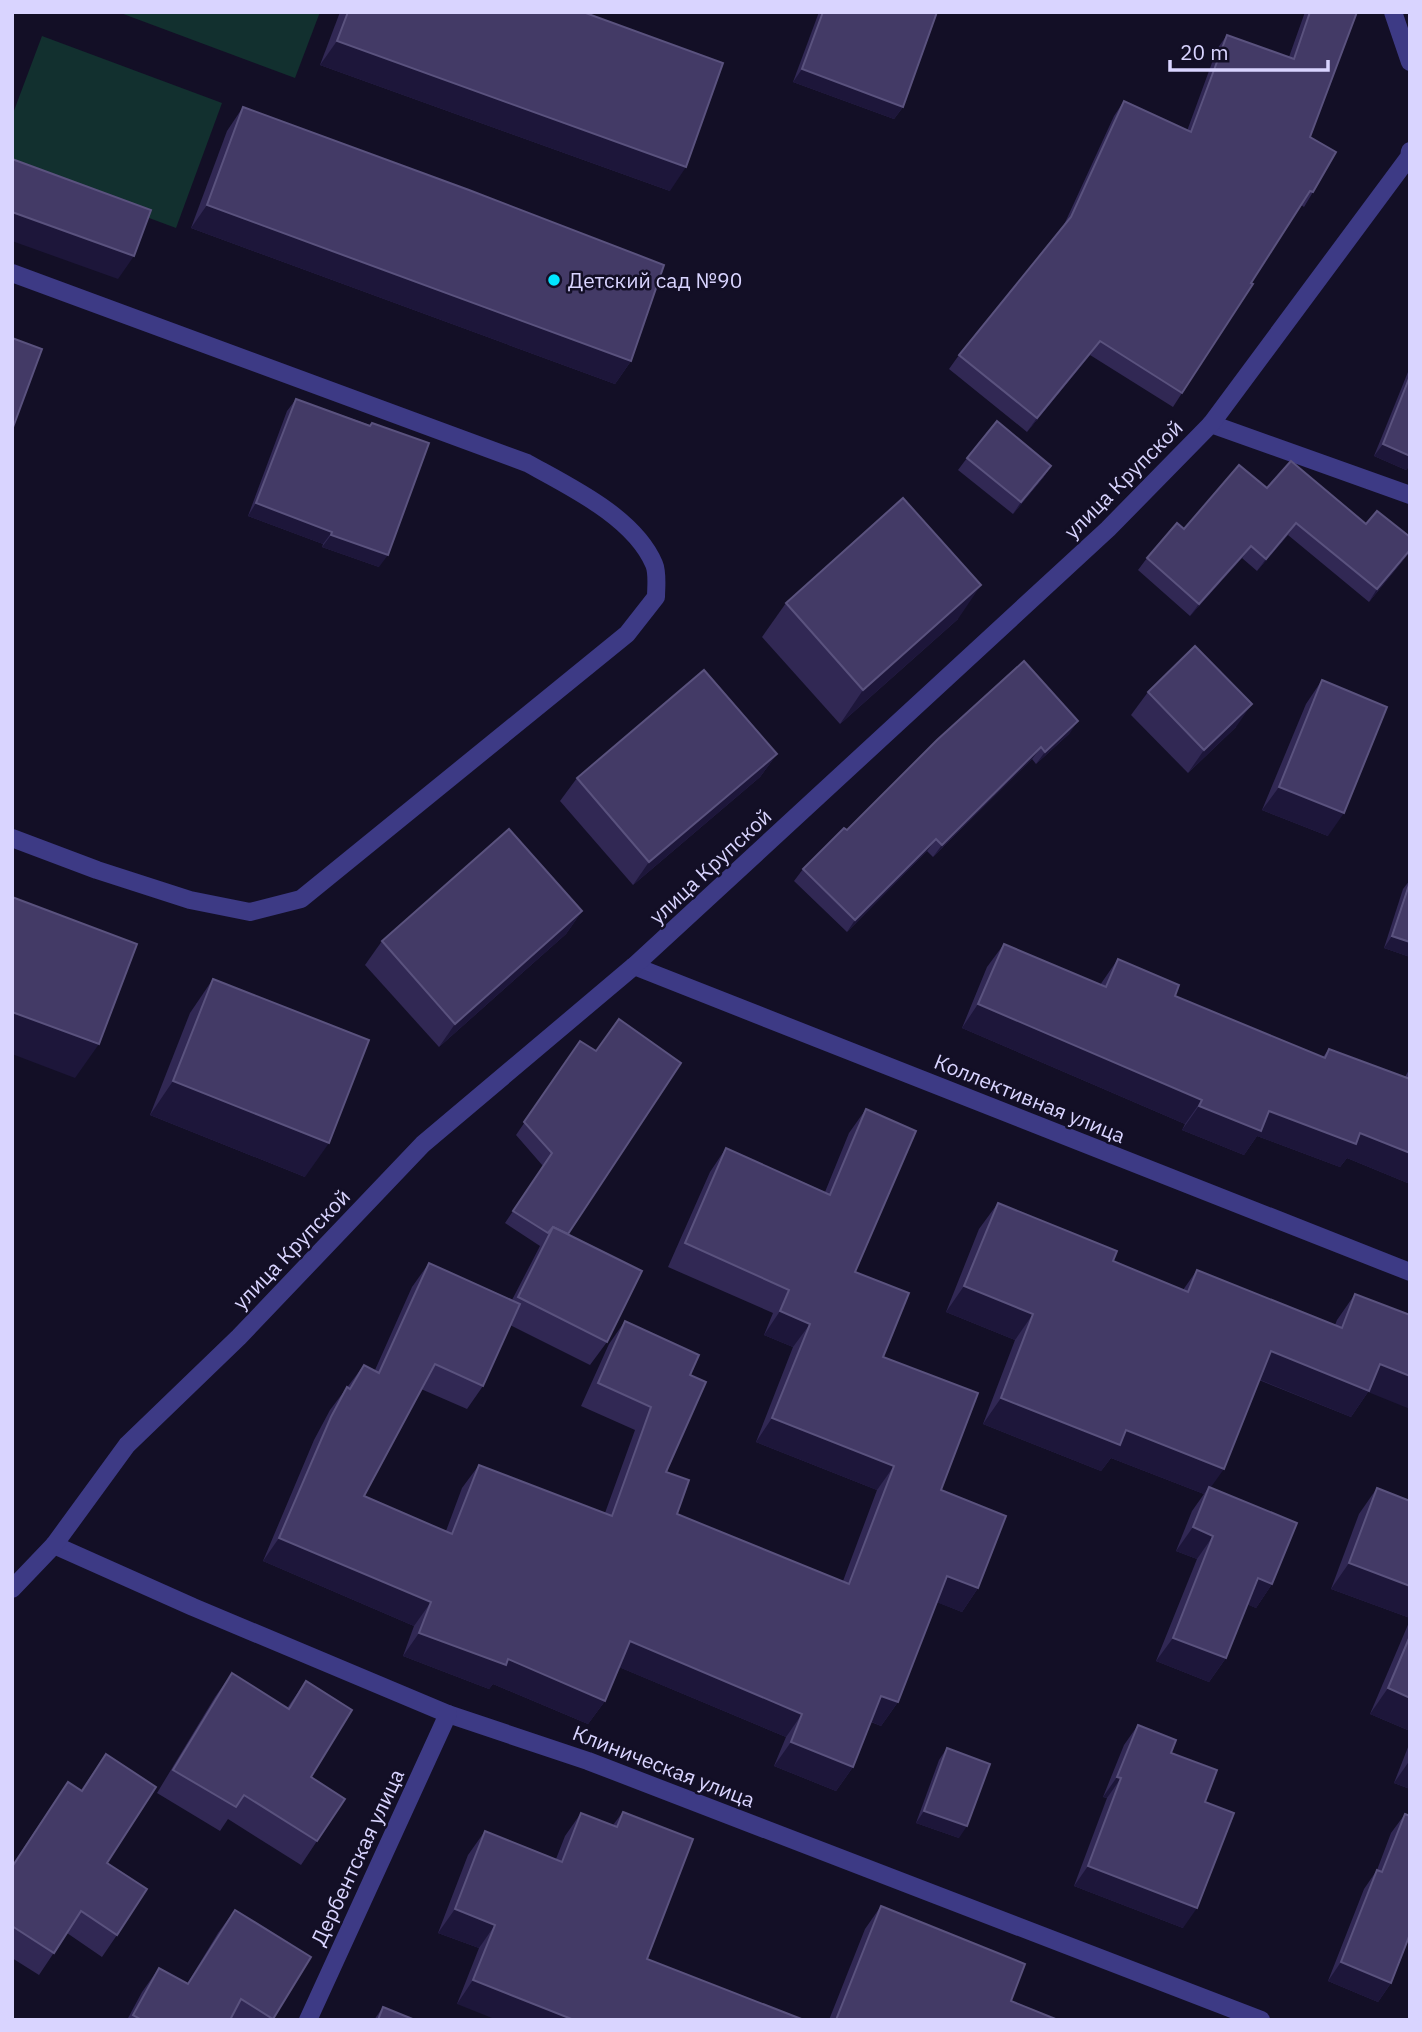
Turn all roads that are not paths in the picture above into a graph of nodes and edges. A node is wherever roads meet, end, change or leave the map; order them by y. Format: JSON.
{"nodes":[{"id":1,"x":1393,"y":12,"type":"edge"},
{"id":2,"x":1410,"y":62,"type":"edge"},
{"id":3,"x":1410,"y":151,"type":"edge"},
{"id":4,"x":12,"y":273,"type":"edge"},
{"id":5,"x":1211,"y":424,"type":"junction"},
{"id":6,"x":1410,"y":495,"type":"edge"},
{"id":7,"x":12,"y":838,"type":"edge"},
{"id":8,"x":634,"y":966,"type":"junction"},
{"id":9,"x":1410,"y":1272,"type":"edge"},
{"id":10,"x":54,"y":1545,"type":"junction"},
{"id":11,"x":12,"y":1589,"type":"edge"},
{"id":12,"x":448,"y":1714,"type":"junction"},
{"id":13,"x":308,"y":2020,"type":"edge"},
{"id":14,"x":1261,"y":2020,"type":"edge"}],
"edges":[{"from":1,"to":2,"type":"street"},
{"from":3,"to":5,"type":"street","name":"улица Крупской"},
{"from":4,"to":7,"type":"street"},
{"from":5,"to":6,"type":"street"},
{"from":5,"to":8,"type":"street","name":"улица Крупской"},
{"from":8,"to":9,"type":"street","name":"Коллективная улица"},
{"from":8,"to":10,"type":"street","name":"улица Крупской"},
{"from":10,"to":11,"type":"street","name":"улица Крупской"},
{"from":10,"to":12,"type":"street","name":"Клиническая улица"},
{"from":12,"to":13,"type":"street","name":"Дербентская улица"},
{"from":12,"to":14,"type":"street","name":"Клиническая улица"}]}
